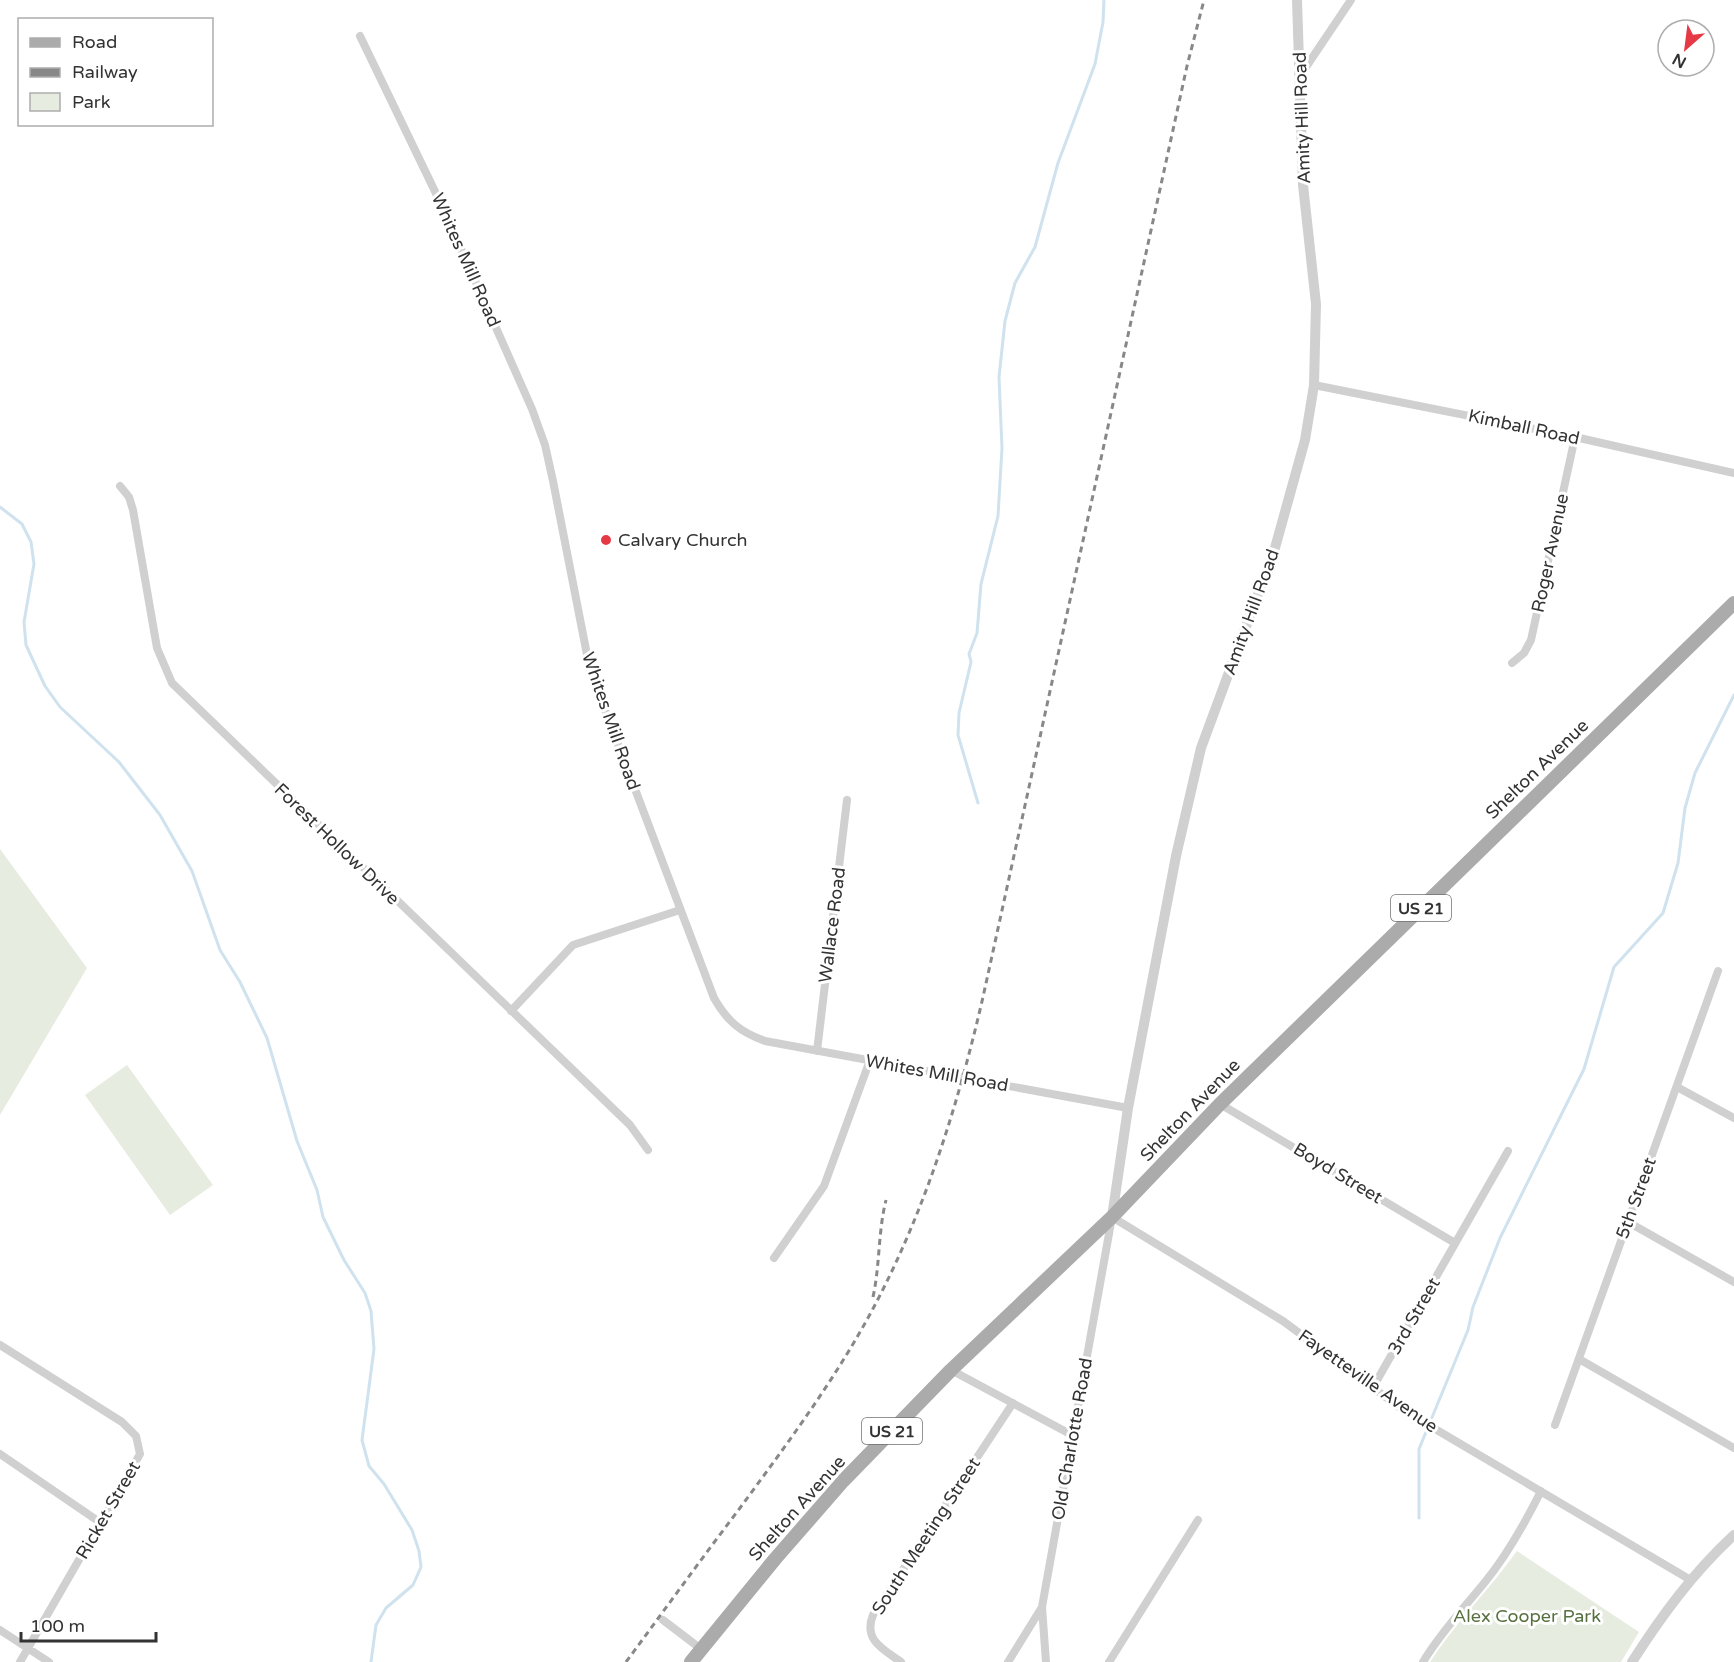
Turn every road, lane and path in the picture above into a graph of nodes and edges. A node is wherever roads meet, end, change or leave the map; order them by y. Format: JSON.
{"nodes":[{"id":1,"x":1297,"y":0,"type":"edge"},
{"id":2,"x":1351,"y":0,"type":"edge"},
{"id":3,"x":360,"y":36,"type":"dead end"},
{"id":4,"x":1300,"y":76,"type":"junction"},
{"id":5,"x":1314,"y":385,"type":"junction"},
{"id":6,"x":1575,"y":437,"type":"junction"},
{"id":7,"x":1734,"y":473,"type":"edge"},
{"id":8,"x":120,"y":486,"type":"dead end"},
{"id":9,"x":1734,"y":603,"type":"edge"},
{"id":10,"x":1512,"y":663,"type":"dead end"},
{"id":11,"x":847,"y":800,"type":"dead end"},
{"id":12,"x":680,"y":910,"type":"junction"},
{"id":13,"x":1718,"y":971,"type":"dead end"},
{"id":14,"x":511,"y":1011,"type":"junction"},
{"id":15,"x":818,"y":1051,"type":"junction"},
{"id":16,"x":870,"y":1060,"type":"junction"},
{"id":17,"x":1677,"y":1087,"type":"junction"},
{"id":18,"x":1220,"y":1104,"type":"junction"},
{"id":19,"x":1128,"y":1108,"type":"junction"},
{"id":20,"x":1734,"y":1118,"type":"edge"},
{"id":21,"x":648,"y":1150,"type":"dead end"},
{"id":22,"x":1508,"y":1151,"type":"dead end"},
{"id":23,"x":1112,"y":1216,"type":"junction"},
{"id":24,"x":1628,"y":1222,"type":"junction"},
{"id":25,"x":1455,"y":1243,"type":"junction"},
{"id":26,"x":774,"y":1258,"type":"dead end"},
{"id":27,"x":1734,"y":1282,"type":"edge"},
{"id":28,"x":0,"y":1345,"type":"edge"},
{"id":29,"x":1578,"y":1359,"type":"junction"},
{"id":30,"x":951,"y":1370,"type":"junction"},
{"id":31,"x":1372,"y":1389,"type":"junction"},
{"id":32,"x":1013,"y":1403,"type":"junction"},
{"id":33,"x":1555,"y":1425,"type":"dead end"},
{"id":34,"x":1072,"y":1435,"type":"junction"},
{"id":35,"x":1734,"y":1448,"type":"edge"},
{"id":36,"x":0,"y":1454,"type":"edge"},
{"id":37,"x":1541,"y":1491,"type":"junction"},
{"id":38,"x":1198,"y":1520,"type":"dead end"},
{"id":39,"x":101,"y":1523,"type":"junction"},
{"id":40,"x":1732,"y":1540,"type":"edge"},
{"id":41,"x":1689,"y":1579,"type":"junction"},
{"id":42,"x":1042,"y":1606,"type":"junction"},
{"id":43,"x":663,"y":1620,"type":"dead end"},
{"id":44,"x":0,"y":1630,"type":"edge"},
{"id":45,"x":28,"y":1649,"type":"junction"},
{"id":46,"x":701,"y":1649,"type":"junction"},
{"id":47,"x":20,"y":1662,"type":"edge"},
{"id":48,"x":49,"y":1662,"type":"edge"},
{"id":49,"x":691,"y":1662,"type":"edge"},
{"id":50,"x":901,"y":1662,"type":"edge"},
{"id":51,"x":1008,"y":1662,"type":"edge"},
{"id":52,"x":1046,"y":1662,"type":"edge"},
{"id":53,"x":1109,"y":1662,"type":"edge"},
{"id":54,"x":1423,"y":1662,"type":"edge"},
{"id":55,"x":1632,"y":1662,"type":"edge"}],
"edges":[{"from":1,"to":4,"type":"street","name":"Amity Hill Road"},
{"from":2,"to":4,"type":"street"},
{"from":3,"to":12,"type":"street","name":"Whites Mill Road"},
{"from":4,"to":5,"type":"street","name":"Amity Hill Road"},
{"from":5,"to":6,"type":"street","name":"Kimball Road"},
{"from":5,"to":19,"type":"street","name":"Amity Hill Road"},
{"from":6,"to":7,"type":"street","name":"Kimball Road"},
{"from":6,"to":10,"type":"street","name":"Roger Avenue"},
{"from":8,"to":14,"type":"street","name":"Forest Hollow Drive"},
{"from":9,"to":18,"type":"main road","name":"Shelton Avenue","number":"US 21"},
{"from":11,"to":15,"type":"street","name":"Wallace Road"},
{"from":12,"to":14,"type":"street"},
{"from":12,"to":15,"type":"street","name":"Whites Mill Road"},
{"from":13,"to":17,"type":"street","name":"5th Street"},
{"from":14,"to":21,"type":"street","name":"Forest Hollow Drive"},
{"from":15,"to":16,"type":"street","name":"Whites Mill Road"},
{"from":16,"to":19,"type":"street","name":"Whites Mill Road"},
{"from":16,"to":26,"type":"street"},
{"from":17,"to":20,"type":"street"},
{"from":17,"to":24,"type":"street","name":"5th Street"},
{"from":18,"to":23,"type":"main road","name":"Shelton Avenue","number":"US 21"},
{"from":18,"to":25,"type":"street","name":"Boyd Street"},
{"from":19,"to":23,"type":"street","name":"Amity Hill Road"},
{"from":22,"to":25,"type":"street","name":"3rd Street"},
{"from":23,"to":30,"type":"main road","name":"Shelton Avenue","number":"US 21"},
{"from":23,"to":31,"type":"street","name":"Fayetteville Avenue"},
{"from":23,"to":34,"type":"street","name":"Old Charlotte Road"},
{"from":24,"to":27,"type":"street"},
{"from":24,"to":29,"type":"street","name":"5th Street"},
{"from":25,"to":31,"type":"street","name":"3rd Street"},
{"from":28,"to":39,"type":"street","name":"Ricket Street"},
{"from":29,"to":33,"type":"street","name":"5th Street"},
{"from":29,"to":35,"type":"street"},
{"from":30,"to":32,"type":"street"},
{"from":30,"to":46,"type":"main road","name":"Shelton Avenue","number":"US 21"},
{"from":31,"to":37,"type":"street","name":"Fayetteville Avenue"},
{"from":32,"to":34,"type":"street"},
{"from":32,"to":50,"type":"street","name":"South Meeting Street"},
{"from":34,"to":42,"type":"street","name":"Old Charlotte Road"},
{"from":36,"to":39,"type":"street"},
{"from":37,"to":41,"type":"street","name":"Fayetteville Avenue"},
{"from":37,"to":54,"type":"street"},
{"from":38,"to":53,"type":"street"},
{"from":39,"to":45,"type":"street","name":"Ricket Street"},
{"from":40,"to":41,"type":"street"},
{"from":41,"to":55,"type":"street"},
{"from":42,"to":51,"type":"street"},
{"from":42,"to":52,"type":"street","name":"Old Charlotte Road"},
{"from":43,"to":46,"type":"street"},
{"from":44,"to":45,"type":"street"},
{"from":45,"to":47,"type":"street","name":"Ricket Street"},
{"from":45,"to":48,"type":"street"},
{"from":46,"to":49,"type":"main road","name":"Shelton Avenue","number":"US 21"}]}
